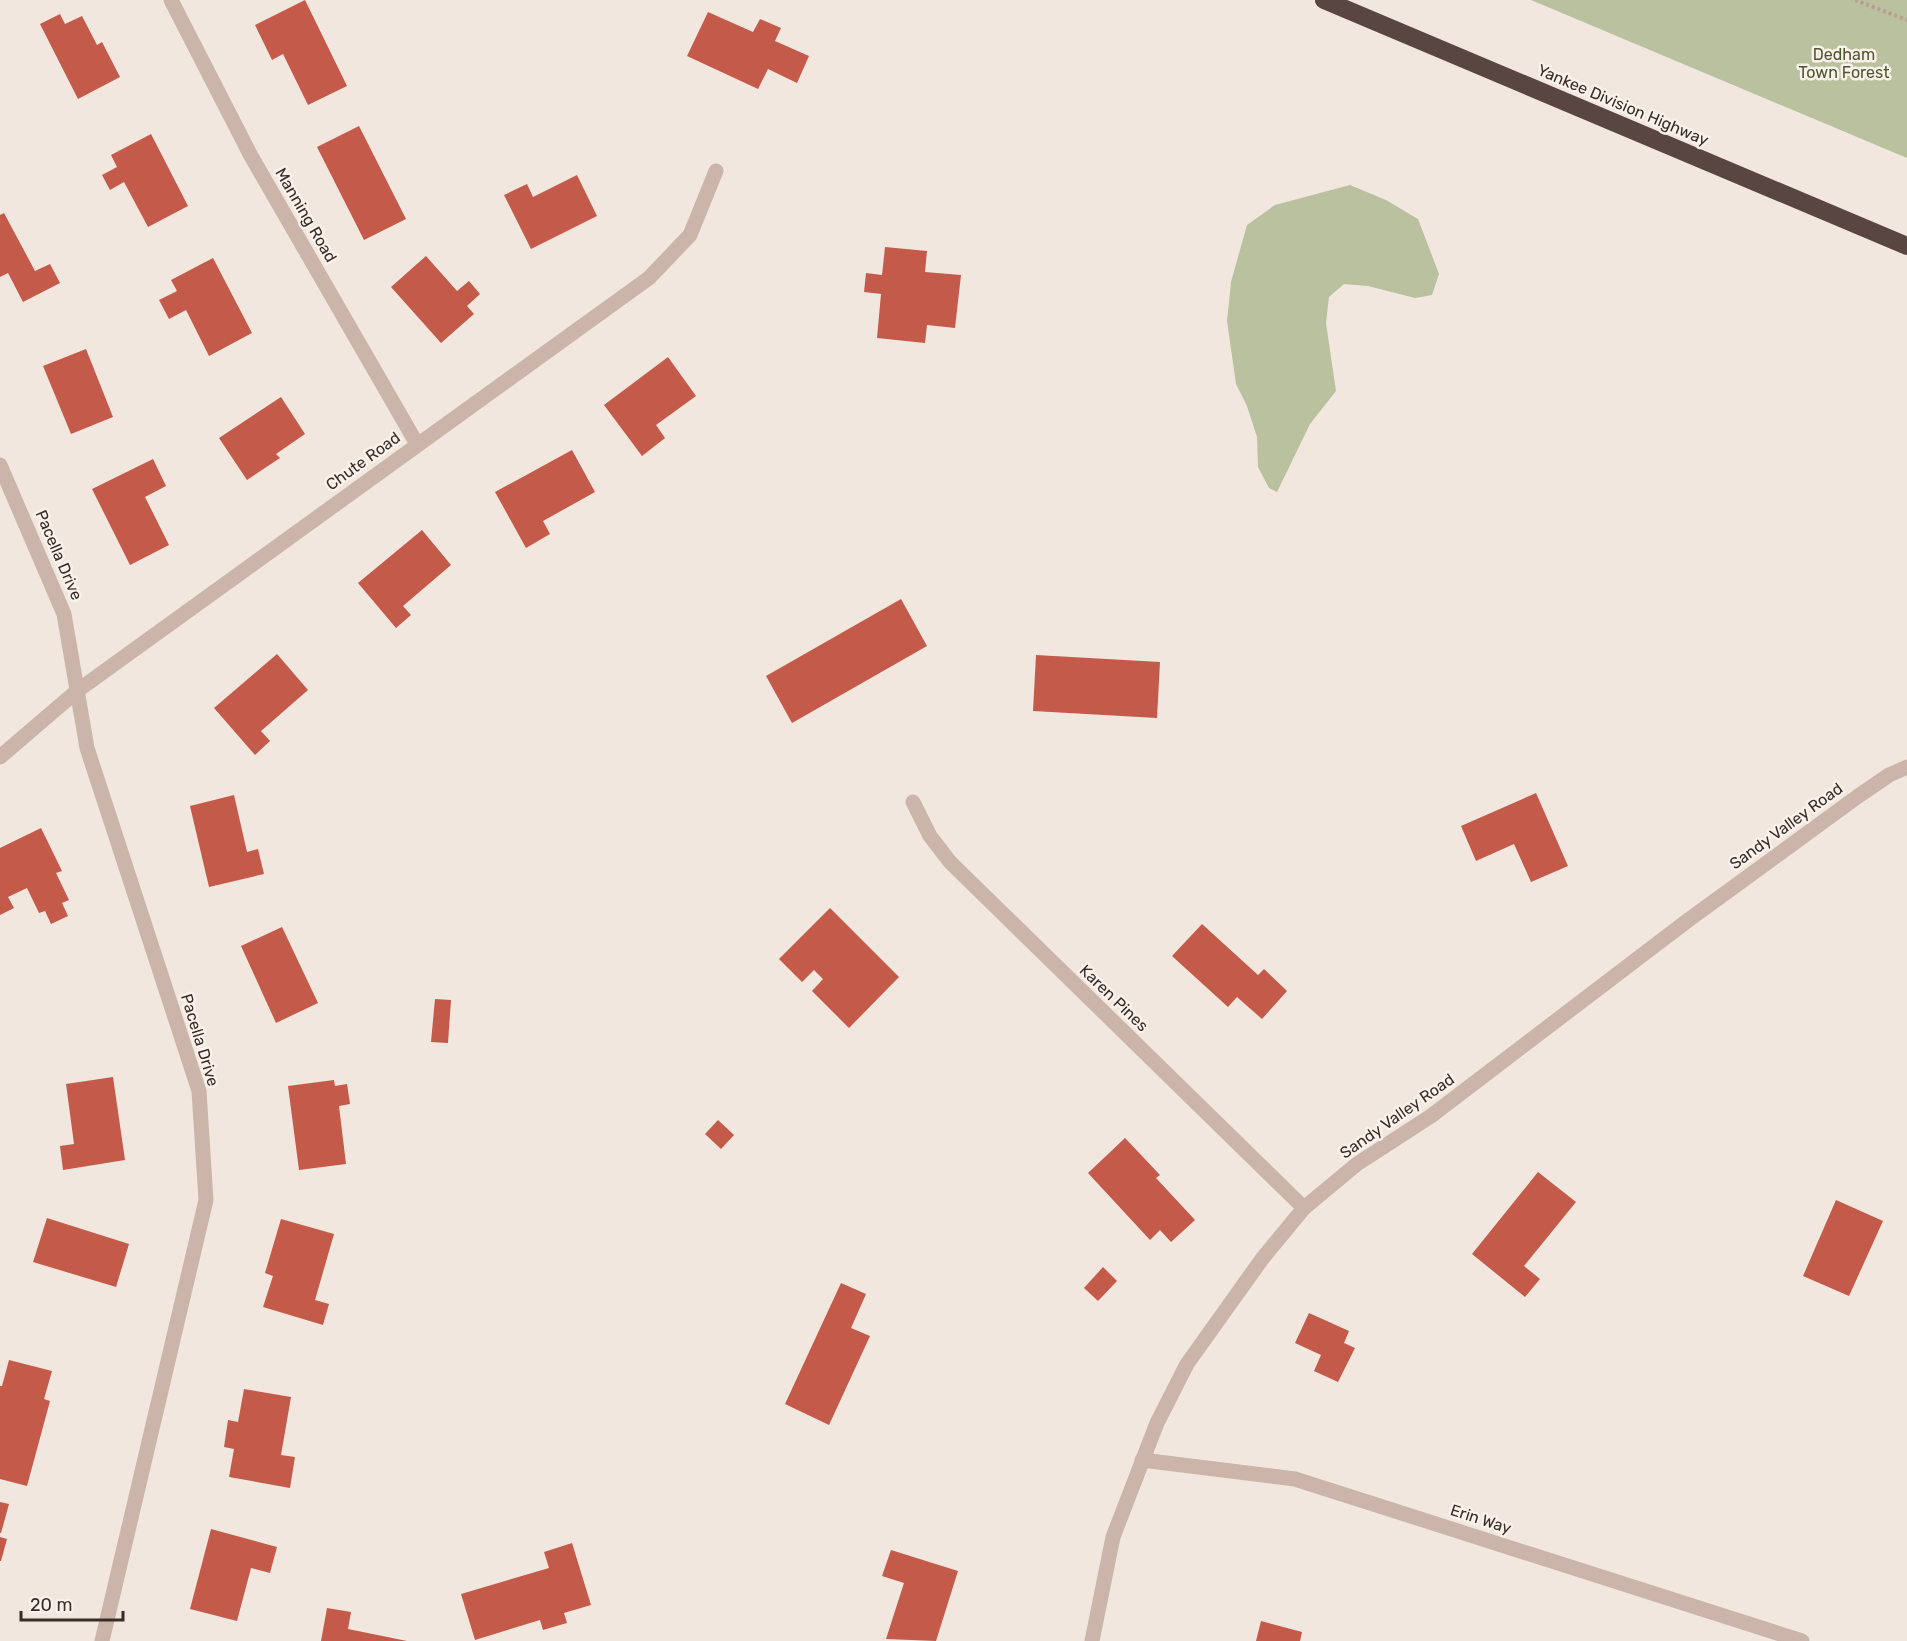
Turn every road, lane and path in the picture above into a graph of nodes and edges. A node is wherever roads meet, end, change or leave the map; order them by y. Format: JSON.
{"nodes":[{"id":1,"x":171,"y":0,"type":"edge"},
{"id":2,"x":1324,"y":0,"type":"edge"},
{"id":3,"x":1855,"y":0,"type":"edge"},
{"id":4,"x":1907,"y":20,"type":"edge"},
{"id":5,"x":716,"y":171,"type":"dead end"},
{"id":6,"x":1907,"y":246,"type":"edge"},
{"id":7,"x":417,"y":444,"type":"junction"},
{"id":8,"x":0,"y":465,"type":"edge"},
{"id":9,"x":77,"y":691,"type":"junction"},
{"id":10,"x":0,"y":757,"type":"edge"},
{"id":11,"x":1907,"y":767,"type":"edge"},
{"id":12,"x":913,"y":802,"type":"dead end"},
{"id":13,"x":1304,"y":1208,"type":"junction"},
{"id":14,"x":1142,"y":1460,"type":"junction"},
{"id":15,"x":102,"y":1641,"type":"edge"},
{"id":16,"x":1092,"y":1641,"type":"edge"},
{"id":17,"x":1802,"y":1641,"type":"edge"}],
"edges":[{"from":1,"to":7,"type":"street","name":"Manning Road"},
{"from":2,"to":6,"type":"highway","name":"Yankee Division Highway"},
{"from":3,"to":4,"type":"path"},
{"from":5,"to":7,"type":"street","name":"Chute Road"},
{"from":7,"to":9,"type":"street","name":"Chute Road"},
{"from":8,"to":9,"type":"street","name":"Pacella Drive"},
{"from":9,"to":10,"type":"street","name":"Chute Road"},
{"from":9,"to":15,"type":"street","name":"Pacella Drive"},
{"from":11,"to":13,"type":"street","name":"Sandy Valley Road"},
{"from":12,"to":13,"type":"street","name":"Karen Pines"},
{"from":13,"to":14,"type":"street","name":"Sandy Valley Road"},
{"from":14,"to":16,"type":"street","name":"Sandy Valley Road"},
{"from":14,"to":17,"type":"street","name":"Erin Way"}]}
